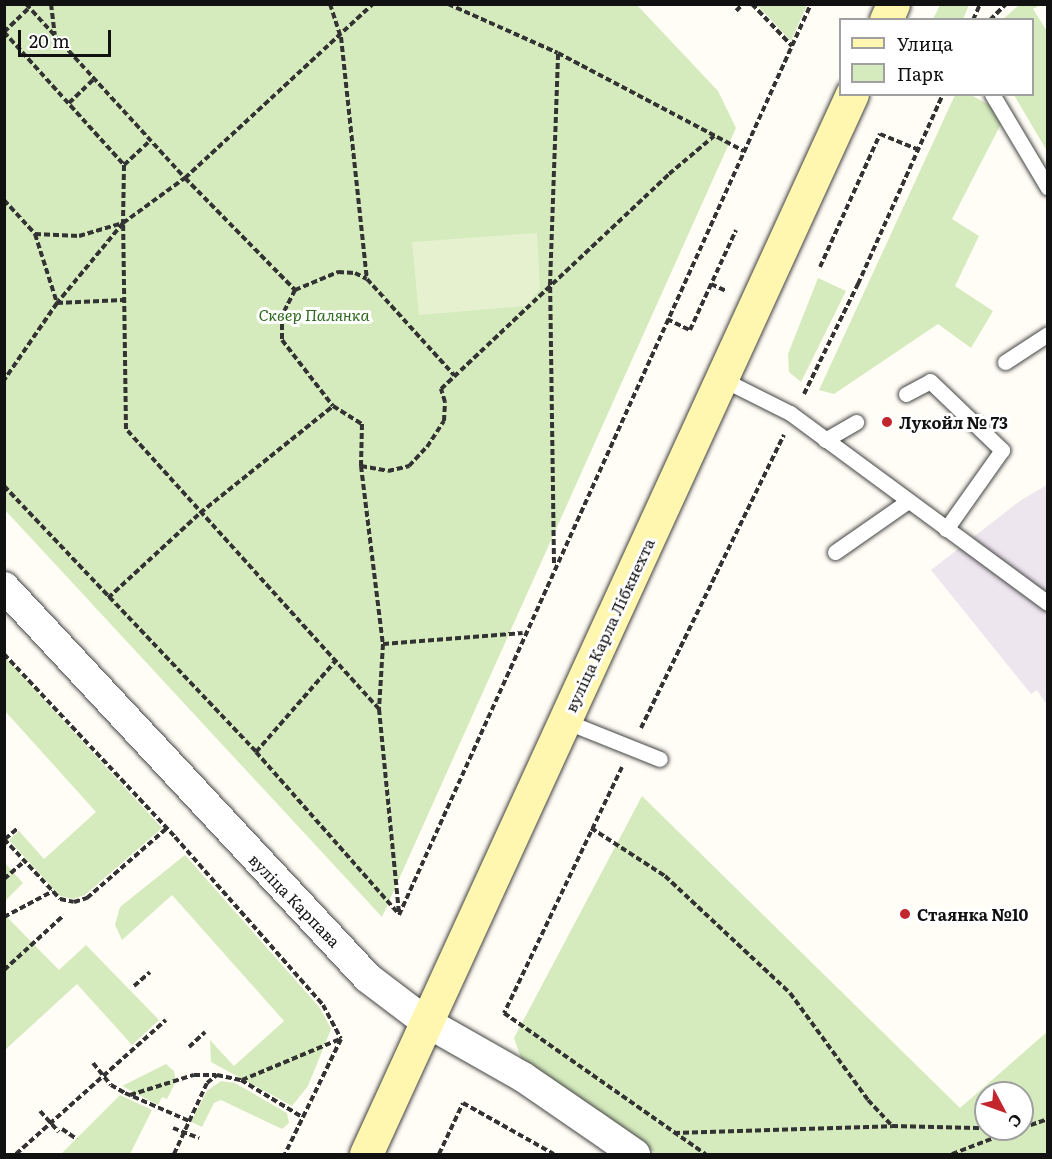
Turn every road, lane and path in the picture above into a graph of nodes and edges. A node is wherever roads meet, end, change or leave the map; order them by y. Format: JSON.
{"nodes":[{"id":1,"x":51,"y":4,"type":"edge"},
{"id":2,"x":330,"y":4,"type":"edge"},
{"id":3,"x":373,"y":4,"type":"edge"},
{"id":4,"x":448,"y":4,"type":"edge"},
{"id":5,"x":743,"y":4,"type":"edge"},
{"id":6,"x":752,"y":4,"type":"edge"},
{"id":7,"x":811,"y":4,"type":"edge"},
{"id":8,"x":893,"y":4,"type":"edge"},
{"id":9,"x":980,"y":4,"type":"edge"},
{"id":10,"x":1006,"y":4,"type":"edge"},
{"id":11,"x":27,"y":6,"type":"edge"},
{"id":12,"x":735,"y":11,"type":"dead end"},
{"id":13,"x":887,"y":18,"type":"edge"},
{"id":14,"x":974,"y":18,"type":"edge"},
{"id":15,"x":992,"y":18,"type":"edge"},
{"id":16,"x":4,"y":32,"type":"edge"},
{"id":17,"x":55,"y":36,"type":"junction"},
{"id":18,"x":341,"y":37,"type":"junction"},
{"id":19,"x":792,"y":46,"type":"junction"},
{"id":20,"x":558,"y":53,"type":"junction"},
{"id":21,"x":94,"y":80,"type":"junction"},
{"id":22,"x":851,"y":96,"type":"edge"},
{"id":23,"x":942,"y":96,"type":"edge"},
{"id":24,"x":993,"y":96,"type":"edge"},
{"id":25,"x":69,"y":103,"type":"junction"},
{"id":26,"x":714,"y":136,"type":"junction"},
{"id":27,"x":151,"y":141,"type":"junction"},
{"id":28,"x":919,"y":150,"type":"junction"},
{"id":29,"x":744,"y":151,"type":"junction"},
{"id":30,"x":124,"y":165,"type":"junction"},
{"id":31,"x":185,"y":178,"type":"junction"},
{"id":32,"x":1047,"y":188,"type":"edge"},
{"id":33,"x":4,"y":200,"type":"edge"},
{"id":34,"x":123,"y":223,"type":"junction"},
{"id":35,"x":736,"y":230,"type":"dead end"},
{"id":36,"x":35,"y":234,"type":"junction"},
{"id":37,"x":820,"y":267,"type":"dead end"},
{"id":38,"x":368,"y":279,"type":"junction"},
{"id":39,"x":550,"y":285,"type":"junction"},
{"id":40,"x":295,"y":290,"type":"junction"},
{"id":41,"x":123,"y":300,"type":"junction"},
{"id":42,"x":57,"y":303,"type":"junction"},
{"id":43,"x":667,"y":319,"type":"junction"},
{"id":44,"x":1047,"y":334,"type":"edge"},
{"id":45,"x":1005,"y":362,"type":"dead end"},
{"id":46,"x":454,"y":375,"type":"junction"},
{"id":47,"x":722,"y":379,"type":"junction"},
{"id":48,"x":4,"y":380,"type":"edge"},
{"id":49,"x":906,"y":394,"type":"dead end"},
{"id":50,"x":333,"y":406,"type":"junction"},
{"id":51,"x":790,"y":413,"type":"junction"},
{"id":52,"x":856,"y":422,"type":"dead end"},
{"id":53,"x":825,"y":440,"type":"junction"},
{"id":54,"x":362,"y":466,"type":"junction"},
{"id":55,"x":4,"y":486,"type":"edge"},
{"id":56,"x":908,"y":501,"type":"junction"},
{"id":57,"x":200,"y":513,"type":"junction"},
{"id":58,"x":946,"y":529,"type":"junction"},
{"id":59,"x":835,"y":552,"type":"dead end"},
{"id":60,"x":554,"y":567,"type":"junction"},
{"id":61,"x":4,"y":587,"type":"edge"},
{"id":62,"x":108,"y":598,"type":"junction"},
{"id":63,"x":1047,"y":603,"type":"edge"},
{"id":64,"x":523,"y":633,"type":"junction"},
{"id":65,"x":382,"y":644,"type":"junction"},
{"id":66,"x":4,"y":654,"type":"edge"},
{"id":67,"x":338,"y":659,"type":"junction"},
{"id":68,"x":379,"y":709,"type":"junction"},
{"id":69,"x":565,"y":721,"type":"junction"},
{"id":70,"x":631,"y":748,"type":"junction"},
{"id":71,"x":256,"y":752,"type":"junction"},
{"id":72,"x":660,"y":759,"type":"dead end"},
{"id":73,"x":18,"y":828,"type":"dead end"},
{"id":74,"x":167,"y":828,"type":"junction"},
{"id":75,"x":591,"y":828,"type":"junction"},
{"id":76,"x":4,"y":839,"type":"edge"},
{"id":77,"x":25,"y":861,"type":"junction"},
{"id":78,"x":4,"y":879,"type":"edge"},
{"id":79,"x":53,"y":891,"type":"junction"},
{"id":80,"x":64,"y":915,"type":"dead end"},
{"id":81,"x":399,"y":915,"type":"junction"},
{"id":82,"x":4,"y":917,"type":"edge"},
{"id":83,"x":4,"y":970,"type":"edge"},
{"id":84,"x":150,"y":972,"type":"dead end"},
{"id":85,"x":135,"y":986,"type":"dead end"},
{"id":86,"x":166,"y":1020,"type":"dead end"},
{"id":87,"x":426,"y":1022,"type":"junction"},
{"id":88,"x":205,"y":1032,"type":"dead end"},
{"id":89,"x":341,"y":1039,"type":"junction"},
{"id":90,"x":189,"y":1047,"type":"dead end"},
{"id":91,"x":93,"y":1063,"type":"dead end"},
{"id":92,"x":217,"y":1075,"type":"junction"},
{"id":93,"x":104,"y":1076,"type":"junction"},
{"id":94,"x":241,"y":1080,"type":"junction"},
{"id":95,"x":130,"y":1095,"type":"junction"},
{"id":96,"x":40,"y":1111,"type":"dead end"},
{"id":97,"x":302,"y":1117,"type":"junction"},
{"id":98,"x":189,"y":1121,"type":"junction"},
{"id":99,"x":51,"y":1123,"type":"junction"},
{"id":100,"x":892,"y":1126,"type":"junction"},
{"id":101,"x":173,"y":1128,"type":"dead end"},
{"id":102,"x":974,"y":1129,"type":"edge"},
{"id":103,"x":184,"y":1133,"type":"junction"},
{"id":104,"x":673,"y":1133,"type":"junction"},
{"id":105,"x":77,"y":1138,"type":"dead end"},
{"id":106,"x":199,"y":1138,"type":"dead end"},
{"id":107,"x":986,"y":1141,"type":"edge"},
{"id":108,"x":16,"y":1155,"type":"edge"},
{"id":109,"x":174,"y":1155,"type":"edge"},
{"id":110,"x":285,"y":1155,"type":"edge"},
{"id":111,"x":366,"y":1155,"type":"edge"},
{"id":112,"x":439,"y":1155,"type":"edge"},
{"id":113,"x":554,"y":1155,"type":"edge"},
{"id":114,"x":635,"y":1155,"type":"edge"},
{"id":115,"x":705,"y":1155,"type":"edge"},
{"id":116,"x":952,"y":1155,"type":"edge"}],
"edges":[{"from":1,"to":17,"type":"path"},
{"from":2,"to":18,"type":"path"},
{"from":3,"to":18,"type":"path"},
{"from":4,"to":20,"type":"path"},
{"from":5,"to":12,"type":"path"},
{"from":6,"to":19,"type":"path"},
{"from":7,"to":19,"type":"path"},
{"from":8,"to":13,"type":"main road"},
{"from":9,"to":14,"type":"path"},
{"from":10,"to":15,"type":"path"},
{"from":11,"to":16,"type":"path"},
{"from":11,"to":17,"type":"path"},
{"from":16,"to":25,"type":"path"},
{"from":17,"to":21,"type":"path"},
{"from":18,"to":31,"type":"path"},
{"from":18,"to":38,"type":"path"},
{"from":19,"to":29,"type":"path"},
{"from":20,"to":26,"type":"path"},
{"from":20,"to":39,"type":"path"},
{"from":21,"to":25,"type":"path"},
{"from":21,"to":27,"type":"path"},
{"from":22,"to":47,"type":"main road","name":"вуліца Карла Лібкнехта"},
{"from":23,"to":28,"type":"path"},
{"from":24,"to":32,"type":"lane"},
{"from":25,"to":30,"type":"path"},
{"from":26,"to":29,"type":"path"},
{"from":26,"to":39,"type":"path"},
{"from":27,"to":30,"type":"path"},
{"from":27,"to":31,"type":"path"},
{"from":28,"to":37,"type":"path"},
{"from":28,"to":51,"type":"path"},
{"from":29,"to":43,"type":"path"},
{"from":30,"to":34,"type":"path"},
{"from":31,"to":34,"type":"path"},
{"from":31,"to":40,"type":"path"},
{"from":33,"to":36,"type":"path"},
{"from":34,"to":36,"type":"path"},
{"from":34,"to":41,"type":"path"},
{"from":34,"to":42,"type":"path"},
{"from":35,"to":43,"type":"path"},
{"from":36,"to":42,"type":"path"},
{"from":38,"to":40,"type":"path"},
{"from":38,"to":46,"type":"path"},
{"from":39,"to":46,"type":"path"},
{"from":39,"to":60,"type":"path"},
{"from":40,"to":50,"type":"path"},
{"from":41,"to":42,"type":"path"},
{"from":41,"to":57,"type":"path"},
{"from":42,"to":48,"type":"path"},
{"from":43,"to":60,"type":"path"},
{"from":44,"to":45,"type":"lane"},
{"from":46,"to":54,"type":"path"},
{"from":47,"to":51,"type":"lane"},
{"from":47,"to":69,"type":"main road","name":"вуліца Карла Лібкнехта"},
{"from":49,"to":58,"type":"lane"},
{"from":50,"to":54,"type":"path"},
{"from":50,"to":57,"type":"path"},
{"from":51,"to":53,"type":"lane"},
{"from":51,"to":70,"type":"path"},
{"from":52,"to":53,"type":"lane"},
{"from":53,"to":56,"type":"lane"},
{"from":54,"to":65,"type":"path"},
{"from":55,"to":62,"type":"path"},
{"from":56,"to":58,"type":"lane"},
{"from":56,"to":59,"type":"lane"},
{"from":57,"to":62,"type":"path"},
{"from":57,"to":67,"type":"path"},
{"from":58,"to":63,"type":"lane"},
{"from":60,"to":64,"type":"path"},
{"from":61,"to":87,"type":"street","name":"вуліца Карпава"},
{"from":62,"to":71,"type":"path"},
{"from":64,"to":65,"type":"path"},
{"from":64,"to":81,"type":"path"},
{"from":65,"to":68,"type":"path"},
{"from":66,"to":74,"type":"path"},
{"from":67,"to":68,"type":"path"},
{"from":67,"to":71,"type":"path"},
{"from":68,"to":81,"type":"path"},
{"from":69,"to":70,"type":"lane"},
{"from":69,"to":87,"type":"main road","name":"вуліца Карла Лібкнехта"},
{"from":70,"to":72,"type":"lane"},
{"from":70,"to":75,"type":"path"},
{"from":71,"to":81,"type":"path"},
{"from":73,"to":76,"type":"path"},
{"from":74,"to":79,"type":"path"},
{"from":74,"to":89,"type":"path"},
{"from":75,"to":100,"type":"path"},
{"from":75,"to":104,"type":"path"},
{"from":76,"to":77,"type":"path"},
{"from":77,"to":78,"type":"path"},
{"from":77,"to":79,"type":"path"},
{"from":79,"to":82,"type":"path"},
{"from":80,"to":83,"type":"path"},
{"from":84,"to":85,"type":"path"},
{"from":86,"to":93,"type":"path"},
{"from":87,"to":111,"type":"main road","name":"вуліца Карла Лібкнехта"},
{"from":87,"to":114,"type":"street","name":"вуліца Карпава"},
{"from":88,"to":90,"type":"path"},
{"from":89,"to":94,"type":"path"},
{"from":89,"to":97,"type":"path"},
{"from":91,"to":93,"type":"path"},
{"from":92,"to":94,"type":"path"},
{"from":92,"to":95,"type":"path"},
{"from":92,"to":98,"type":"path"},
{"from":93,"to":95,"type":"path"},
{"from":93,"to":99,"type":"path"},
{"from":94,"to":97,"type":"path"},
{"from":95,"to":98,"type":"path"},
{"from":96,"to":99,"type":"path"},
{"from":97,"to":110,"type":"path"},
{"from":98,"to":103,"type":"path"},
{"from":99,"to":105,"type":"path"},
{"from":99,"to":108,"type":"path"},
{"from":100,"to":102,"type":"path"},
{"from":100,"to":104,"type":"path"},
{"from":101,"to":103,"type":"path"},
{"from":103,"to":106,"type":"path"},
{"from":103,"to":109,"type":"path"},
{"from":104,"to":115,"type":"path"},
{"from":107,"to":116,"type":"path"},
{"from":112,"to":113,"type":"path"}]}
